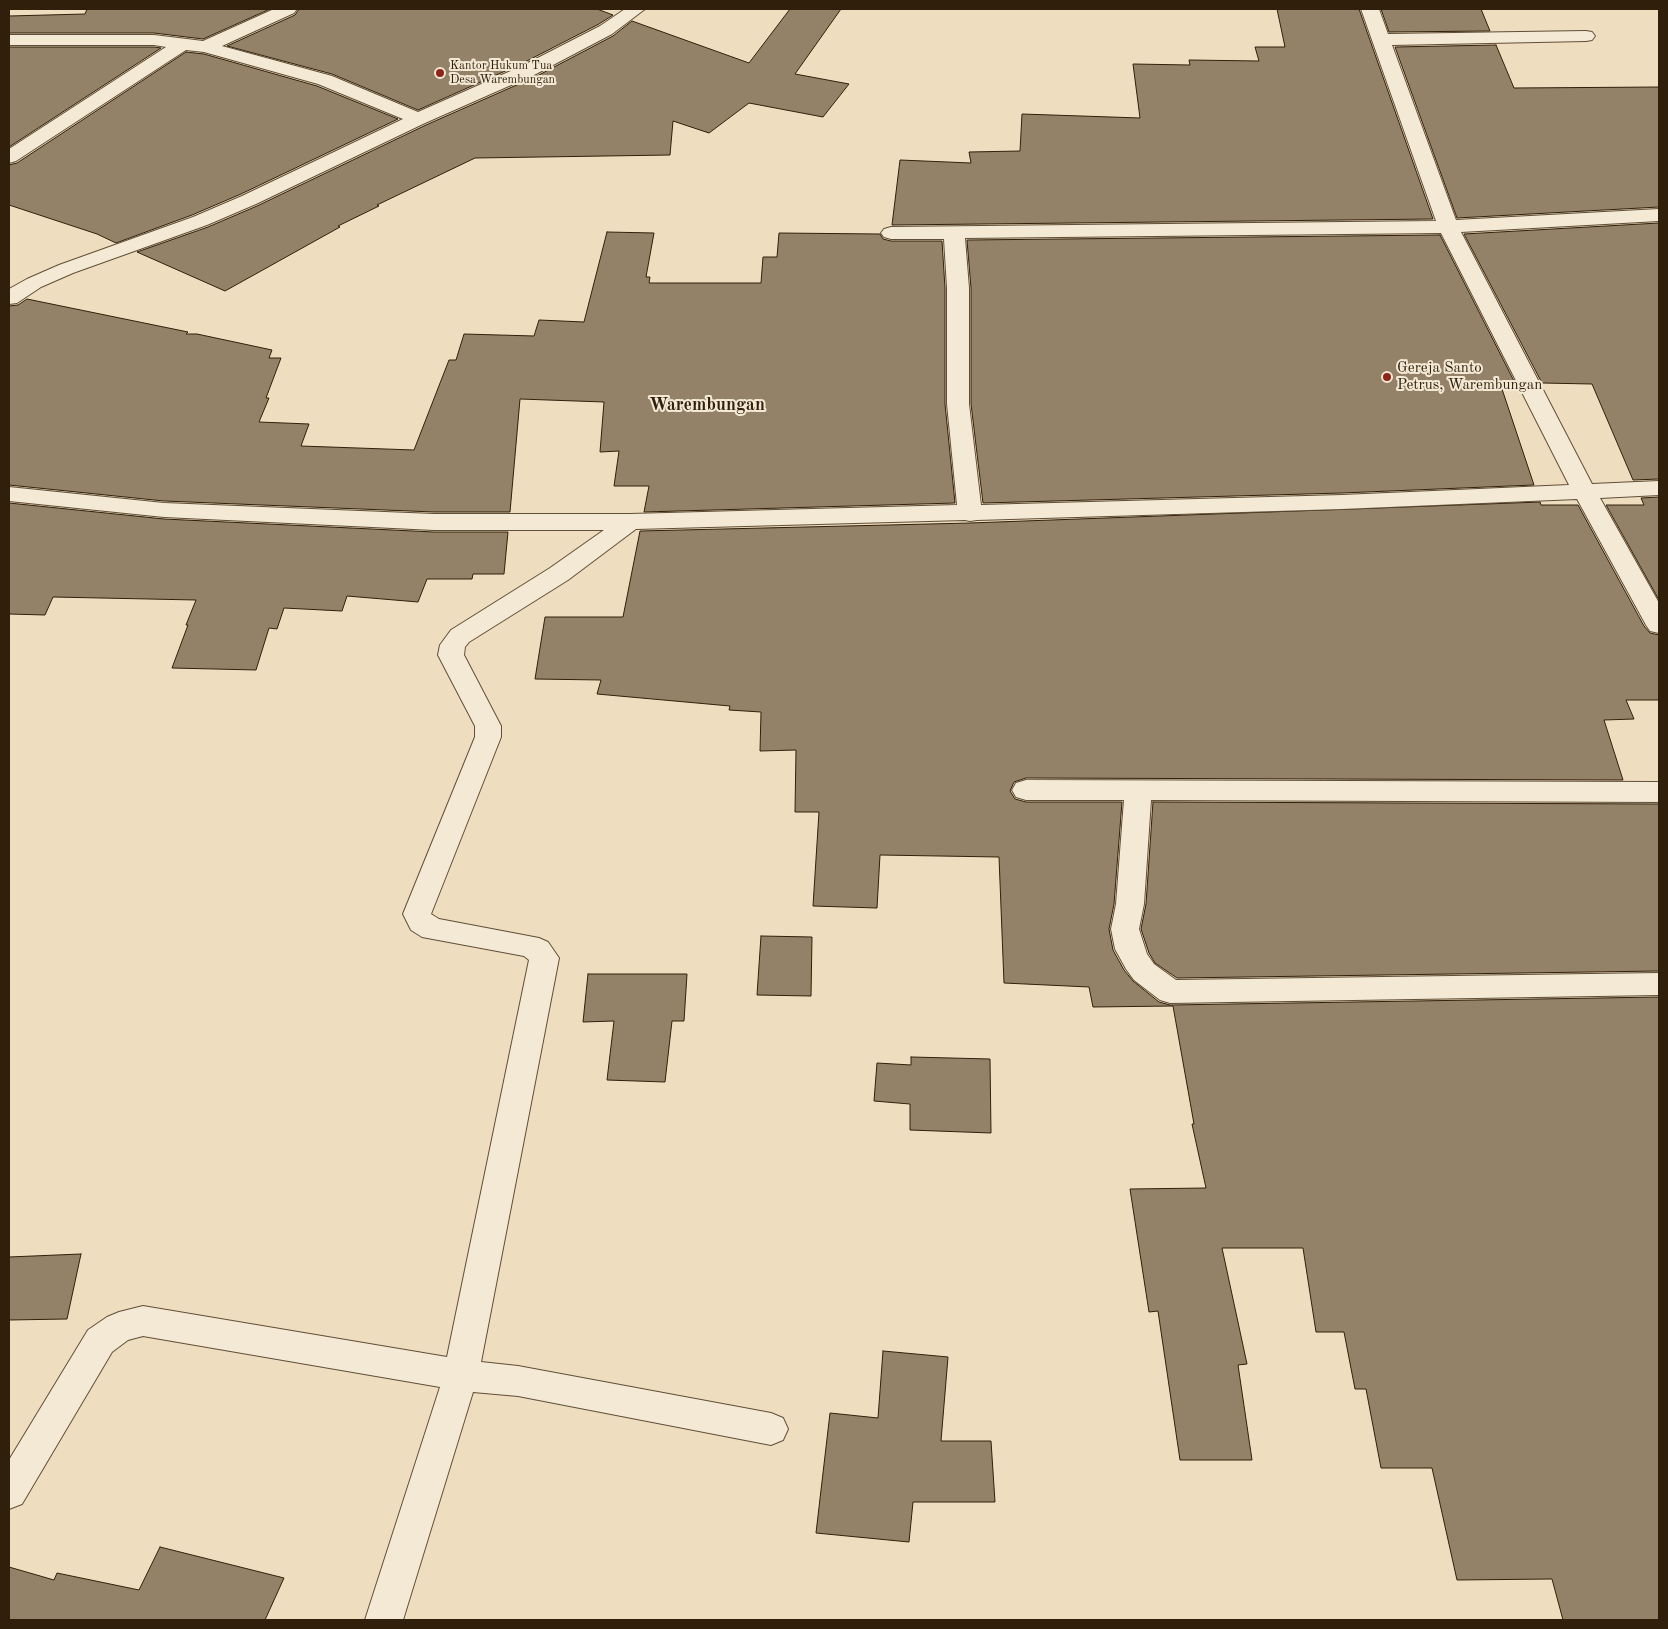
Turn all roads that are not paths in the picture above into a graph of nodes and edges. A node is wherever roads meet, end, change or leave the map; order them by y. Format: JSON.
{"nodes":[{"id":1,"x":288,"y":9,"type":"edge"},
{"id":2,"x":636,"y":9,"type":"edge"},
{"id":3,"x":1370,"y":9,"type":"edge"},
{"id":4,"x":1586,"y":36,"type":"dead end"},
{"id":5,"x":9,"y":40,"type":"edge"},
{"id":6,"x":1382,"y":40,"type":"junction"},
{"id":7,"x":183,"y":44,"type":"junction"},
{"id":8,"x":204,"y":47,"type":"junction"},
{"id":9,"x":418,"y":119,"type":"junction"},
{"id":10,"x":9,"y":157,"type":"edge"},
{"id":11,"x":1659,"y":215,"type":"edge"},
{"id":12,"x":1448,"y":227,"type":"junction"},
{"id":13,"x":954,"y":232,"type":"junction"},
{"id":14,"x":891,"y":233,"type":"dead end"},
{"id":15,"x":9,"y":298,"type":"edge"},
{"id":16,"x":1659,"y":488,"type":"edge"},
{"id":17,"x":1584,"y":490,"type":"junction"},
{"id":18,"x":9,"y":494,"type":"edge"},
{"id":19,"x":970,"y":514,"type":"junction"},
{"id":20,"x":630,"y":522,"type":"junction"},
{"id":21,"x":1659,"y":625,"type":"edge"},
{"id":22,"x":1026,"y":790,"type":"dead end"},
{"id":23,"x":1138,"y":790,"type":"junction"},
{"id":24,"x":1659,"y":792,"type":"edge"},
{"id":25,"x":1659,"y":984,"type":"edge"},
{"id":26,"x":461,"y":1375,"type":"junction"},
{"id":27,"x":771,"y":1429,"type":"dead end"},
{"id":28,"x":9,"y":1492,"type":"edge"},
{"id":29,"x":384,"y":1620,"type":"edge"}],
"edges":[{"from":1,"to":8,"type":"street"},
{"from":2,"to":9,"type":"street"},
{"from":3,"to":6,"type":"street"},
{"from":4,"to":6,"type":"street"},
{"from":5,"to":7,"type":"street"},
{"from":6,"to":12,"type":"street"},
{"from":7,"to":8,"type":"street"},
{"from":7,"to":10,"type":"street"},
{"from":8,"to":9,"type":"street"},
{"from":9,"to":15,"type":"street"},
{"from":11,"to":12,"type":"street"},
{"from":12,"to":13,"type":"street"},
{"from":12,"to":17,"type":"street"},
{"from":13,"to":14,"type":"street"},
{"from":13,"to":19,"type":"street"},
{"from":16,"to":17,"type":"street"},
{"from":17,"to":19,"type":"street"},
{"from":17,"to":21,"type":"street"},
{"from":18,"to":20,"type":"street"},
{"from":19,"to":20,"type":"street"},
{"from":20,"to":26,"type":"street"},
{"from":22,"to":23,"type":"street"},
{"from":23,"to":24,"type":"street"},
{"from":23,"to":25,"type":"street"},
{"from":26,"to":27,"type":"street"},
{"from":26,"to":28,"type":"street"},
{"from":26,"to":29,"type":"street"}]}
